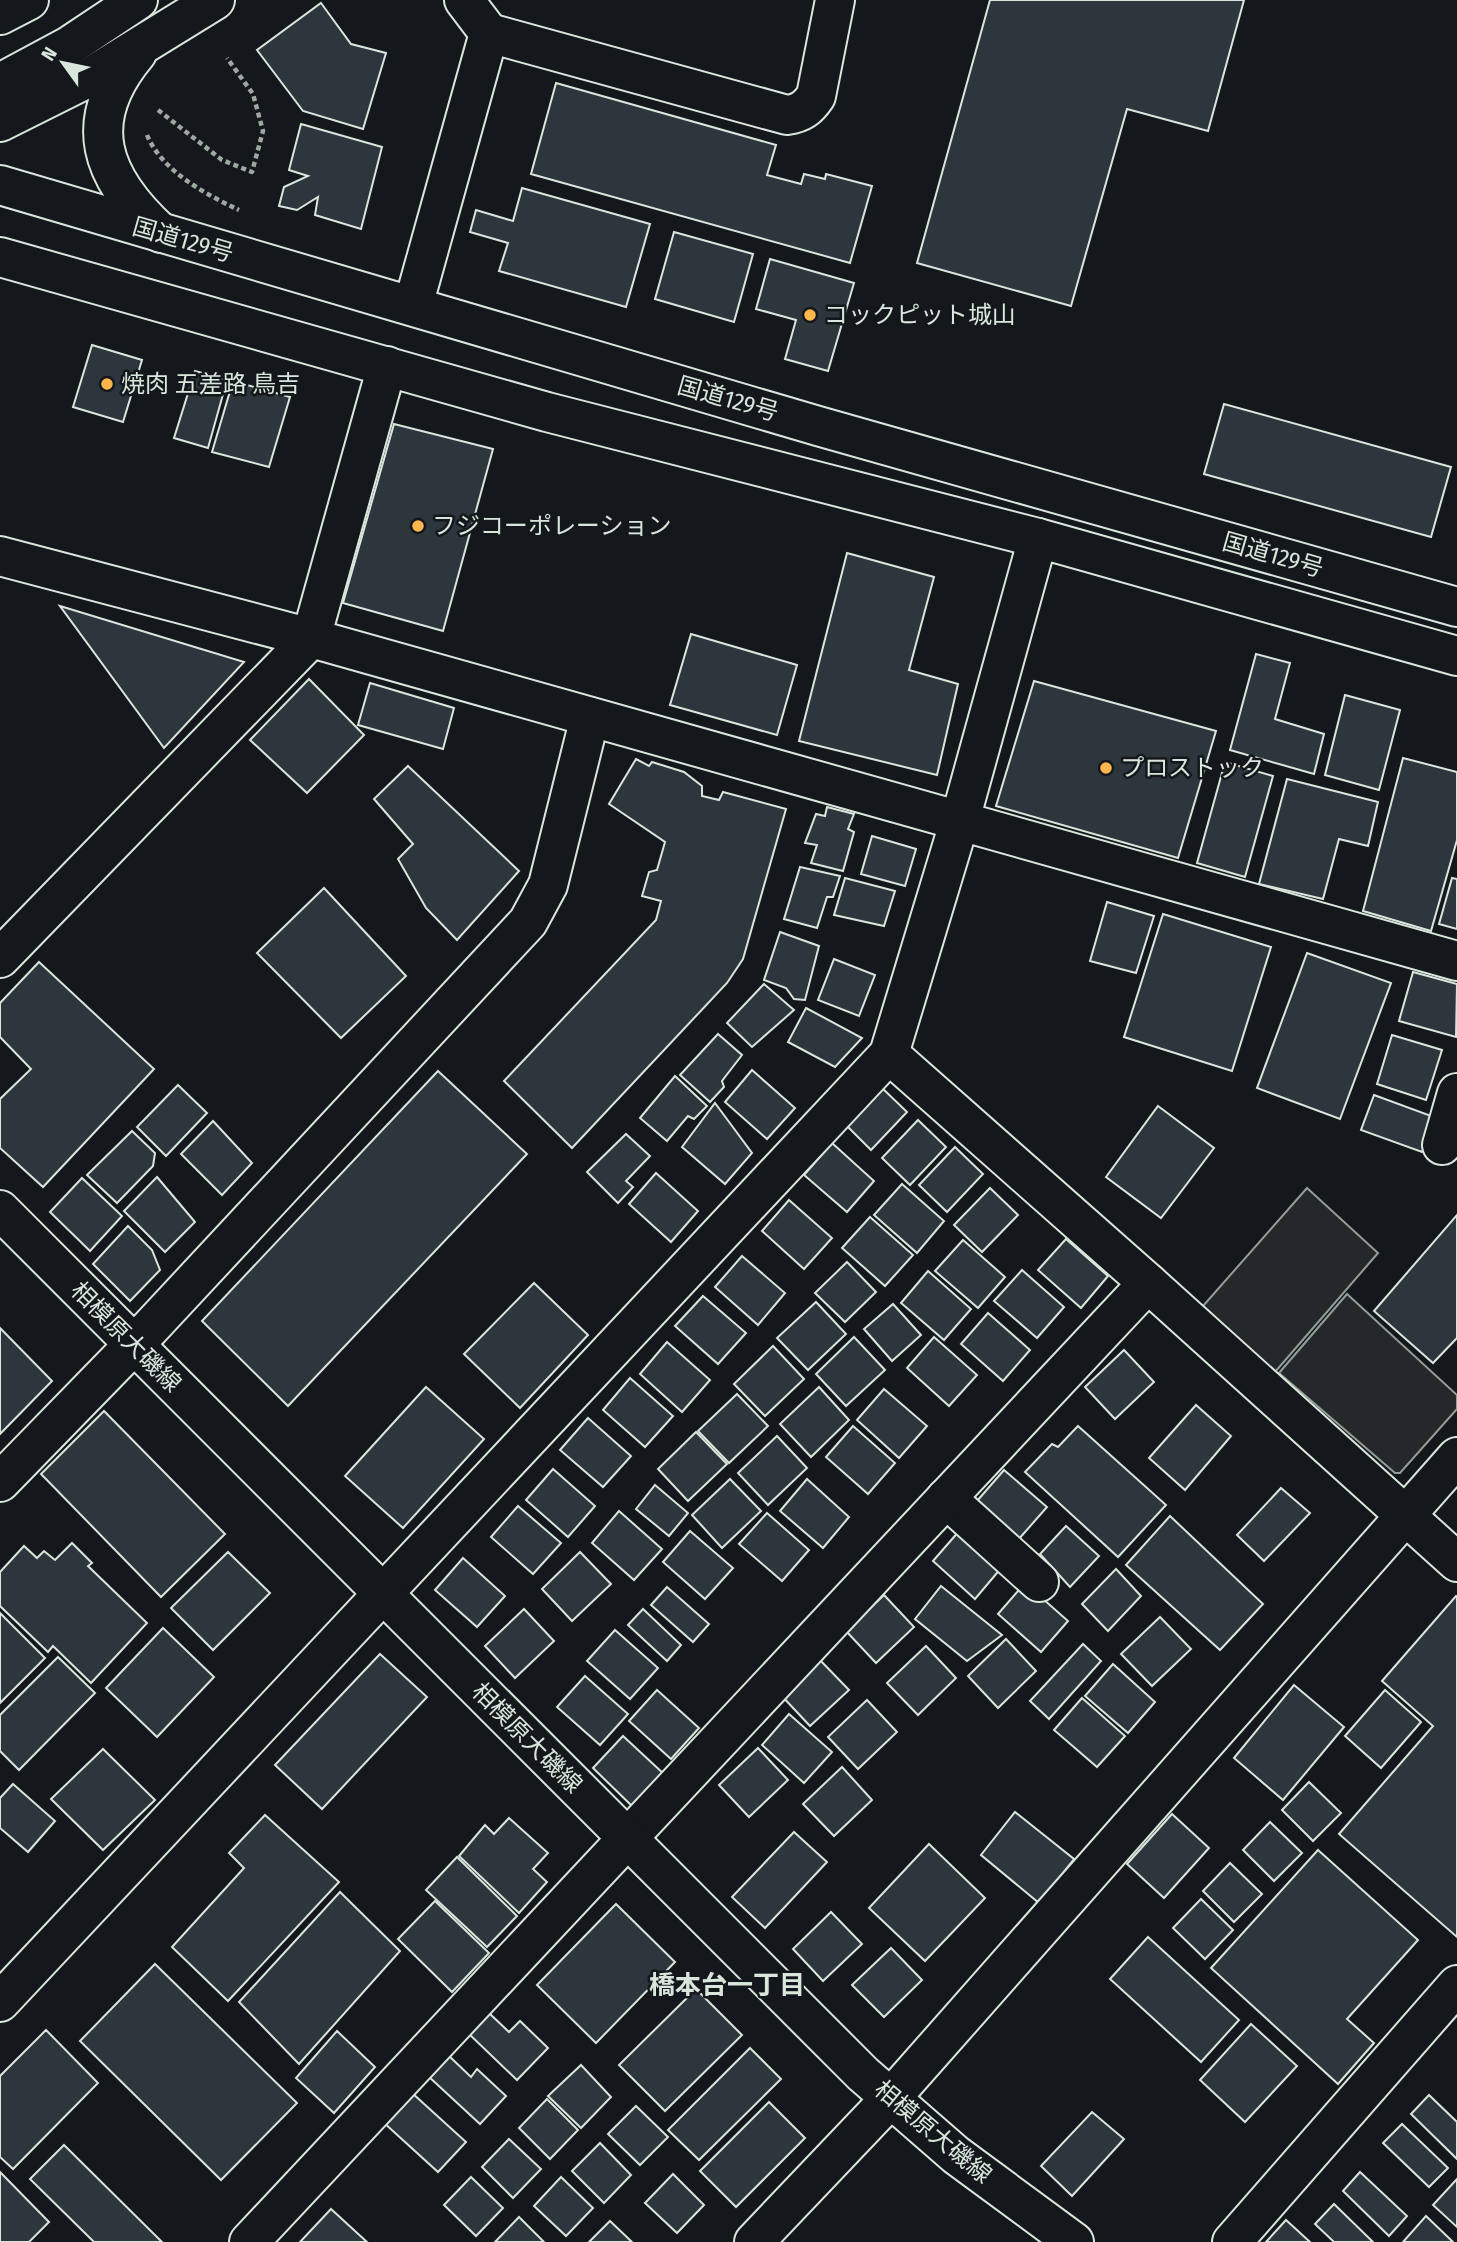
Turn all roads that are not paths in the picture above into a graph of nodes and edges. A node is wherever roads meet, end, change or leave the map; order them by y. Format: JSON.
{"nodes":[{"id":1,"x":29,"y":0,"type":"edge"},
{"id":2,"x":138,"y":0,"type":"edge"},
{"id":3,"x":215,"y":0,"type":"edge"},
{"id":4,"x":464,"y":0,"type":"edge"},
{"id":5,"x":835,"y":0,"type":"edge"},
{"id":6,"x":0,"y":15,"type":"edge"},
{"id":7,"x":488,"y":33,"type":"junction"},
{"id":8,"x":145,"y":44,"type":"junction"},
{"id":9,"x":0,"y":83,"type":"edge"},
{"id":10,"x":0,"y":122,"type":"edge"},
{"id":11,"x":0,"y":185,"type":"edge"},
{"id":12,"x":162,"y":234,"type":"junction"},
{"id":13,"x":0,"y":257,"type":"edge"},
{"id":14,"x":413,"y":306,"type":"junction"},
{"id":15,"x":387,"y":366,"type":"junction"},
{"id":16,"x":1038,"y":538,"type":"junction"},
{"id":17,"x":0,"y":555,"type":"edge"},
{"id":18,"x":1457,"y":607,"type":"edge"},
{"id":19,"x":311,"y":638,"type":"junction"},
{"id":20,"x":1457,"y":656,"type":"edge"},
{"id":21,"x":590,"y":716,"type":"junction"},
{"id":22,"x":960,"y":820,"type":"junction"},
{"id":23,"x":0,"y":958,"type":"edge"},
{"id":24,"x":1457,"y":961,"type":"edge"},
{"id":25,"x":888,"y":1054,"type":"junction"},
{"id":26,"x":1457,"y":1093,"type":"edge"},
{"id":27,"x":1442,"y":1145,"type":"dead end"},
{"id":28,"x":0,"y":1210,"type":"edge"},
{"id":29,"x":1148,"y":1283,"type":"junction"},
{"id":30,"x":134,"y":1345,"type":"junction"},
{"id":31,"x":1457,"y":1457,"type":"edge"},
{"id":32,"x":0,"y":1482,"type":"edge"},
{"id":33,"x":946,"y":1498,"type":"junction"},
{"id":34,"x":1406,"y":1516,"type":"junction"},
{"id":35,"x":1457,"y":1562,"type":"edge"},
{"id":36,"x":1039,"y":1582,"type":"dead end"},
{"id":37,"x":383,"y":1594,"type":"junction"},
{"id":38,"x":627,"y":1839,"type":"junction"},
{"id":39,"x":1457,"y":1985,"type":"edge"},
{"id":40,"x":0,"y":2002,"type":"edge"},
{"id":41,"x":890,"y":2099,"type":"junction"},
{"id":42,"x":249,"y":2242,"type":"edge"},
{"id":43,"x":754,"y":2242,"type":"edge"},
{"id":44,"x":1074,"y":2242,"type":"edge"},
{"id":45,"x":1232,"y":2242,"type":"edge"}],
"edges":[{"from":1,"to":6,"type":"main road"},
{"from":2,"to":9,"type":"main road"},
{"from":3,"to":8,"type":"main road"},
{"from":4,"to":7,"type":"main road"},
{"from":5,"to":7,"type":"main road"},
{"from":7,"to":14,"type":"main road"},
{"from":8,"to":10,"type":"main road"},
{"from":8,"to":12,"type":"main road"},
{"from":11,"to":12,"type":"main road","name":"国道129号"},
{"from":12,"to":14,"type":"main road","name":"国道129号"},
{"from":13,"to":15,"type":"main road","name":"国道129号"},
{"from":14,"to":18,"type":"main road","name":"国道129号"},
{"from":15,"to":16,"type":"main road","name":"国道129号"},
{"from":15,"to":19,"type":"main road"},
{"from":16,"to":20,"type":"main road","name":"国道129号"},
{"from":16,"to":22,"type":"main road"},
{"from":17,"to":19,"type":"main road"},
{"from":19,"to":21,"type":"main road"},
{"from":19,"to":23,"type":"main road"},
{"from":21,"to":22,"type":"main road"},
{"from":21,"to":30,"type":"main road"},
{"from":22,"to":24,"type":"main road"},
{"from":22,"to":25,"type":"main road"},
{"from":25,"to":29,"type":"main road"},
{"from":25,"to":37,"type":"main road"},
{"from":26,"to":27,"type":"main road"},
{"from":28,"to":30,"type":"main road","name":"相模原大磯線"},
{"from":29,"to":33,"type":"main road"},
{"from":29,"to":34,"type":"main road"},
{"from":30,"to":32,"type":"main road"},
{"from":30,"to":37,"type":"main road","name":"相模原大磯線"},
{"from":31,"to":34,"type":"main road"},
{"from":33,"to":36,"type":"main road"},
{"from":33,"to":38,"type":"main road"},
{"from":34,"to":35,"type":"main road"},
{"from":34,"to":41,"type":"main road"},
{"from":37,"to":38,"type":"main road","name":"相模原大磯線"},
{"from":37,"to":40,"type":"main road"},
{"from":38,"to":41,"type":"main road","name":"相模原大磯線"},
{"from":38,"to":42,"type":"main road"},
{"from":39,"to":45,"type":"main road"},
{"from":41,"to":43,"type":"main road"},
{"from":41,"to":44,"type":"main road","name":"相模原大磯線"}]}
